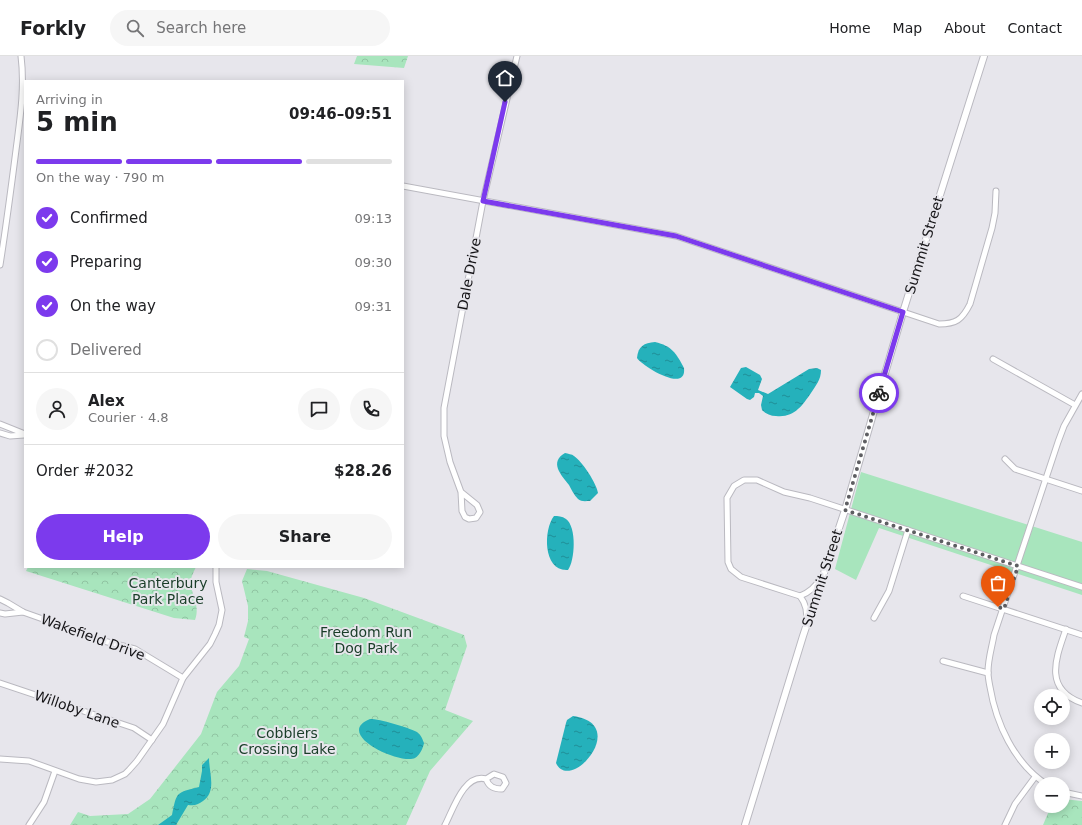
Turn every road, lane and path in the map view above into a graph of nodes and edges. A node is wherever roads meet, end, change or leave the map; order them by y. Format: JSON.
{"nodes":[{"id":1,"x":21,"y":56,"type":"edge"},
{"id":2,"x":517,"y":56,"type":"edge"},
{"id":3,"x":984,"y":56,"type":"edge"},
{"id":4,"x":23,"y":114,"type":"edge"},
{"id":5,"x":404,"y":186,"type":"edge"},
{"id":6,"x":996,"y":191,"type":"dead end"},
{"id":7,"x":483,"y":201,"type":"junction"},
{"id":8,"x":0,"y":262,"type":"edge"},
{"id":9,"x":0,"y":265,"type":"edge"},
{"id":10,"x":903,"y":312,"type":"junction"},
{"id":11,"x":993,"y":360,"type":"dead end"},
{"id":12,"x":1082,"y":394,"type":"edge"},
{"id":13,"x":1075,"y":405,"type":"junction"},
{"id":14,"x":0,"y":424,"type":"edge"},
{"id":15,"x":0,"y":433,"type":"edge"},
{"id":16,"x":24,"y":435,"type":"edge"},
{"id":17,"x":24,"y":435,"type":"edge"},
{"id":18,"x":1005,"y":459,"type":"dead end"},
{"id":19,"x":1046,"y":479,"type":"junction"},
{"id":20,"x":1082,"y":491,"type":"edge"},
{"id":21,"x":461,"y":492,"type":"junction"},
{"id":22,"x":845,"y":510,"type":"junction"},
{"id":23,"x":908,"y":530,"type":"junction"},
{"id":24,"x":1018,"y":566,"type":"junction"},
{"id":25,"x":216,"y":568,"type":"edge"},
{"id":26,"x":824,"y":574,"type":"junction"},
{"id":27,"x":1082,"y":587,"type":"edge"},
{"id":28,"x":800,"y":596,"type":"junction"},
{"id":29,"x":963,"y":596,"type":"dead end"},
{"id":30,"x":0,"y":599,"type":"edge"},
{"id":31,"x":1004,"y":609,"type":"junction"},
{"id":32,"x":23,"y":612,"type":"junction"},
{"id":33,"x":0,"y":613,"type":"edge"},
{"id":34,"x":874,"y":618,"type":"dead end"},
{"id":35,"x":1066,"y":629,"type":"junction"},
{"id":36,"x":1082,"y":635,"type":"edge"},
{"id":37,"x":803,"y":636,"type":"junction"},
{"id":38,"x":943,"y":662,"type":"dead end"},
{"id":39,"x":988,"y":673,"type":"junction"},
{"id":40,"x":183,"y":678,"type":"junction"},
{"id":41,"x":0,"y":682,"type":"edge"},
{"id":42,"x":1082,"y":703,"type":"edge"},
{"id":43,"x":152,"y":740,"type":"junction"},
{"id":44,"x":0,"y":759,"type":"edge"},
{"id":45,"x":55,"y":770,"type":"junction"},
{"id":46,"x":1035,"y":777,"type":"edge"},
{"id":47,"x":1034,"y":778,"type":"edge"},
{"id":48,"x":486,"y":780,"type":"dead end"},
{"id":49,"x":1070,"y":793,"type":"edge"},
{"id":50,"x":1082,"y":796,"type":"edge"},
{"id":51,"x":29,"y":825,"type":"edge"},
{"id":52,"x":445,"y":825,"type":"edge"},
{"id":53,"x":745,"y":825,"type":"edge"},
{"id":54,"x":1005,"y":825,"type":"edge"}],
"edges":[{"from":1,"to":4,"type":"street"},
{"from":2,"to":7,"type":"street","name":"Dale Drive"},
{"from":3,"to":10,"type":"main road","name":"Summit Street"},
{"from":4,"to":8,"type":"street"},
{"from":5,"to":7,"type":"street"},
{"from":6,"to":10,"type":"street"},
{"from":7,"to":10,"type":"street"},
{"from":7,"to":21,"type":"street","name":"Dale Drive"},
{"from":8,"to":9,"type":"street"},
{"from":10,"to":22,"type":"main road","name":"Summit Street"},
{"from":11,"to":13,"type":"street"},
{"from":12,"to":13,"type":"street"},
{"from":13,"to":19,"type":"street"},
{"from":14,"to":16,"type":"street"},
{"from":15,"to":17,"type":"street"},
{"from":18,"to":19,"type":"street"},
{"from":19,"to":20,"type":"street"},
{"from":19,"to":24,"type":"street"},
{"from":21,"to":21,"type":"street","name":"Dale Drive"},
{"from":22,"to":23,"type":"street"},
{"from":22,"to":26,"type":"main road","name":"Summit Street"},
{"from":22,"to":28,"type":"street"},
{"from":23,"to":24,"type":"street"},
{"from":23,"to":34,"type":"street"},
{"from":24,"to":27,"type":"street"},
{"from":24,"to":31,"type":"street"},
{"from":25,"to":40,"type":"street"},
{"from":26,"to":28,"type":"street"},
{"from":26,"to":37,"type":"main road","name":"Summit Street"},
{"from":28,"to":37,"type":"street"},
{"from":29,"to":31,"type":"street"},
{"from":30,"to":32,"type":"street","name":"Wakefield Drive"},
{"from":31,"to":35,"type":"street"},
{"from":31,"to":39,"type":"street"},
{"from":32,"to":33,"type":"street","name":"Wakefield Drive"},
{"from":32,"to":40,"type":"street","name":"Wakefield Drive"},
{"from":35,"to":36,"type":"street"},
{"from":35,"to":42,"type":"street"},
{"from":37,"to":53,"type":"main road","name":"Summit Street"},
{"from":38,"to":39,"type":"street"},
{"from":39,"to":46,"type":"street"},
{"from":40,"to":43,"type":"street"},
{"from":41,"to":43,"type":"street","name":"Willoby Lane"},
{"from":43,"to":45,"type":"street"},
{"from":44,"to":45,"type":"street"},
{"from":45,"to":51,"type":"street"},
{"from":47,"to":54,"type":"street"},
{"from":48,"to":52,"type":"street"},
{"from":49,"to":50,"type":"street"}]}
